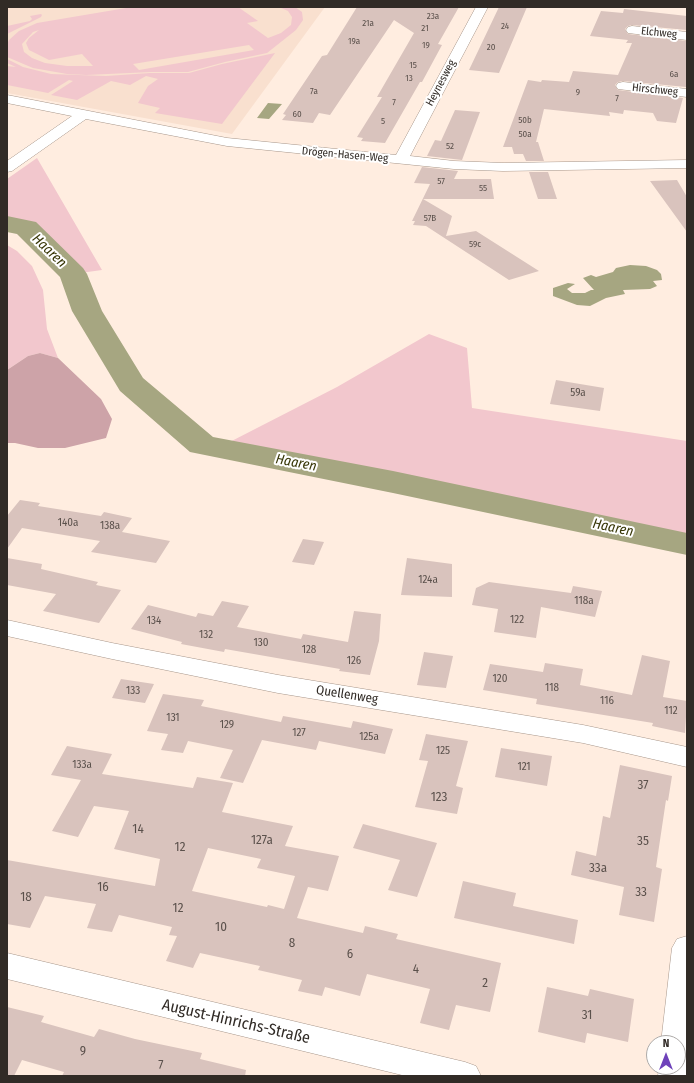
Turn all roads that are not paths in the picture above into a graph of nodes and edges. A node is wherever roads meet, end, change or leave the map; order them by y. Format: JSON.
{"nodes":[{"id":1,"x":482,"y":7,"type":"edge"},
{"id":2,"x":632,"y":30,"type":"dead end"},
{"id":3,"x":687,"y":36,"type":"edge"},
{"id":4,"x":623,"y":86,"type":"dead end"},
{"id":5,"x":687,"y":93,"type":"edge"},
{"id":6,"x":7,"y":99,"type":"edge"},
{"id":7,"x":84,"y":114,"type":"junction"},
{"id":8,"x":401,"y":160,"type":"junction"},
{"id":9,"x":687,"y":164,"type":"edge"},
{"id":10,"x":7,"y":168,"type":"edge"},
{"id":11,"x":7,"y":628,"type":"edge"},
{"id":12,"x":687,"y":758,"type":"edge"},
{"id":13,"x":687,"y":948,"type":"edge"},
{"id":14,"x":7,"y":966,"type":"edge"},
{"id":15,"x":678,"y":1035,"type":"edge"},
{"id":16,"x":465,"y":1076,"type":"edge"}],
"edges":[{"from":1,"to":8,"type":"street","name":"Heynesweg"},
{"from":2,"to":3,"type":"street","name":"Elchweg"},
{"from":4,"to":5,"type":"street","name":"Hirschweg"},
{"from":6,"to":7,"type":"street","name":"Drögen-Hasen-Weg"},
{"from":7,"to":8,"type":"street","name":"Drögen-Hasen-Weg"},
{"from":7,"to":10,"type":"street"},
{"from":8,"to":9,"type":"street","name":"Drögen-Hasen-Weg"},
{"from":11,"to":12,"type":"street","name":"Quellenweg"},
{"from":13,"to":15,"type":"street"},
{"from":14,"to":16,"type":"street","name":"August-Hinrichs-Straße"}]}
